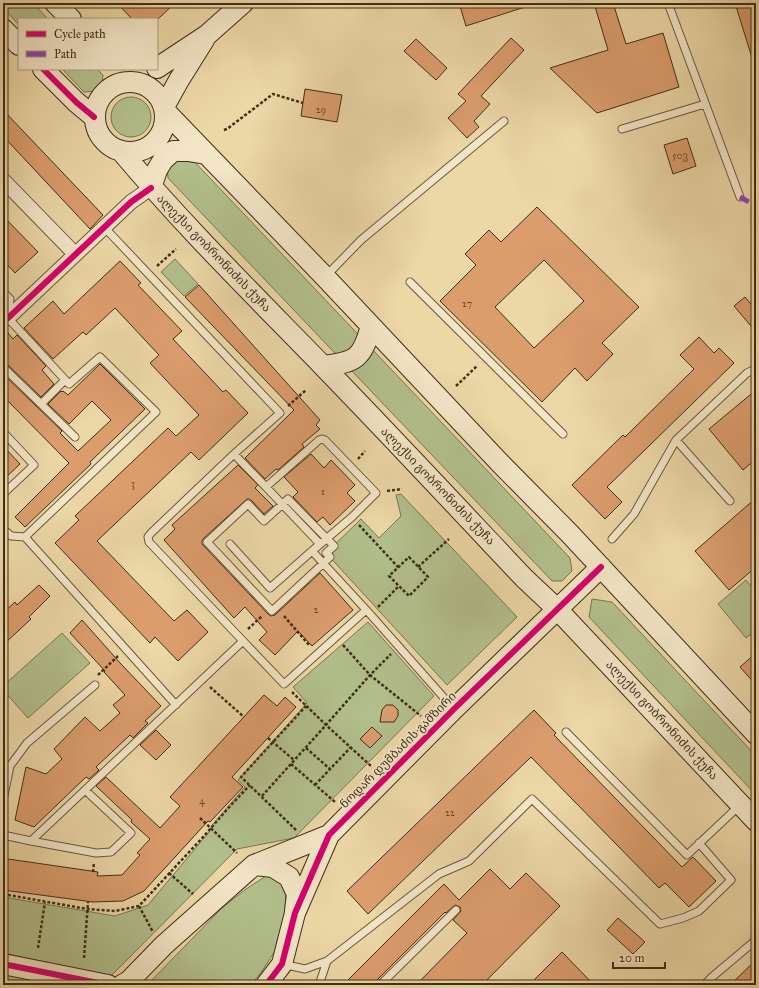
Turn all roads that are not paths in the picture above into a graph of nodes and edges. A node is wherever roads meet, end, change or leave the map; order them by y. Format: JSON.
{"nodes":[{"id":1,"x":55,"y":3,"type":"edge"},
{"id":2,"x":243,"y":3,"type":"edge"},
{"id":3,"x":668,"y":3,"type":"edge"},
{"id":4,"x":70,"y":18,"type":"edge"},
{"id":5,"x":3,"y":29,"type":"edge"},
{"id":6,"x":207,"y":35,"type":"junction"},
{"id":7,"x":18,"y":44,"type":"edge"},
{"id":8,"x":158,"y":68,"type":"edge"},
{"id":9,"x":44,"y":70,"type":"edge"},
{"id":10,"x":154,"y":70,"type":"edge"},
{"id":11,"x":131,"y":78,"type":"edge"},
{"id":12,"x":705,"y":104,"type":"junction"},
{"id":13,"x":165,"y":109,"type":"junction"},
{"id":14,"x":94,"y":117,"type":"junction"},
{"id":15,"x":504,"y":121,"type":"dead end"},
{"id":16,"x":622,"y":129,"type":"dead end"},
{"id":17,"x":120,"y":151,"type":"junction"},
{"id":18,"x":206,"y":154,"type":"junction"},
{"id":19,"x":3,"y":180,"type":"edge"},
{"id":20,"x":151,"y":188,"type":"junction"},
{"id":21,"x":740,"y":197,"type":"dead end"},
{"id":22,"x":104,"y":227,"type":"junction"},
{"id":23,"x":75,"y":254,"type":"junction"},
{"id":24,"x":325,"y":277,"type":"junction"},
{"id":25,"x":410,"y":282,"type":"dead end"},
{"id":26,"x":3,"y":292,"type":"edge"},
{"id":27,"x":5,"y":319,"type":"edge"},
{"id":28,"x":371,"y":326,"type":"junction"},
{"id":29,"x":324,"y":366,"type":"junction"},
{"id":30,"x":3,"y":367,"type":"edge"},
{"id":31,"x":756,"y":370,"type":"edge"},
{"id":32,"x":65,"y":380,"type":"junction"},
{"id":33,"x":41,"y":404,"type":"junction"},
{"id":34,"x":3,"y":432,"type":"edge"},
{"id":35,"x":563,"y":434,"type":"dead end"},
{"id":36,"x":75,"y":437,"type":"dead end"},
{"id":37,"x":676,"y":440,"type":"junction"},
{"id":38,"x":234,"y":454,"type":"junction"},
{"id":39,"x":266,"y":488,"type":"junction"},
{"id":40,"x":3,"y":494,"type":"edge"},
{"id":41,"x":730,"y":501,"type":"dead end"},
{"id":42,"x":282,"y":504,"type":"junction"},
{"id":43,"x":3,"y":529,"type":"edge"},
{"id":44,"x":25,"y":537,"type":"junction"},
{"id":45,"x":327,"y":538,"type":"junction"},
{"id":46,"x":612,"y":539,"type":"dead end"},
{"id":47,"x":230,"y":544,"type":"dead end"},
{"id":48,"x":320,"y":544,"type":"junction"},
{"id":49,"x":312,"y":551,"type":"junction"},
{"id":50,"x":323,"y":564,"type":"junction"},
{"id":51,"x":600,"y":567,"type":"junction"},
{"id":52,"x":557,"y":609,"type":"junction"},
{"id":53,"x":368,"y":612,"type":"junction"},
{"id":54,"x":241,"y":640,"type":"junction"},
{"id":55,"x":95,"y":685,"type":"road end"},
{"id":56,"x":176,"y":705,"type":"junction"},
{"id":57,"x":454,"y":709,"type":"junction"},
{"id":58,"x":566,"y":732,"type":"dead end"},
{"id":59,"x":756,"y":734,"type":"edge"},
{"id":60,"x":6,"y":765,"type":"edge"},
{"id":61,"x":85,"y":790,"type":"junction"},
{"id":62,"x":3,"y":800,"type":"edge"},
{"id":63,"x":740,"y":804,"type":"junction"},
{"id":64,"x":756,"y":820,"type":"edge"},
{"id":65,"x":3,"y":835,"type":"edge"},
{"id":66,"x":329,"y":835,"type":"junction"},
{"id":67,"x":31,"y":841,"type":"junction"},
{"id":68,"x":699,"y":843,"type":"junction"},
{"id":69,"x":254,"y":865,"type":"junction"},
{"id":70,"x":456,"y":910,"type":"dead end"},
{"id":71,"x":295,"y":913,"type":"junction"},
{"id":72,"x":756,"y":940,"type":"edge"},
{"id":73,"x":327,"y":961,"type":"junction"},
{"id":74,"x":3,"y":964,"type":"edge"},
{"id":75,"x":282,"y":964,"type":"junction"},
{"id":76,"x":77,"y":982,"type":"edge"},
{"id":77,"x":127,"y":984,"type":"edge"},
{"id":78,"x":108,"y":985,"type":"edge"},
{"id":79,"x":266,"y":985,"type":"edge"},
{"id":80,"x":319,"y":985,"type":"edge"},
{"id":81,"x":380,"y":985,"type":"edge"},
{"id":82,"x":704,"y":985,"type":"edge"}],
"edges":[{"from":1,"to":4,"type":"main road"},
{"from":2,"to":6,"type":"main road"},
{"from":3,"to":12,"type":"lane"},
{"from":5,"to":7,"type":"main road"},
{"from":6,"to":8,"type":"main road"},
{"from":6,"to":13,"type":"main road"},
{"from":9,"to":14,"type":"main road"},
{"from":10,"to":11,"type":"main road"},
{"from":11,"to":13,"type":"main road"},
{"from":11,"to":14,"type":"main road"},
{"from":12,"to":16,"type":"lane"},
{"from":12,"to":21,"type":"lane"},
{"from":13,"to":17,"type":"main road"},
{"from":13,"to":18,"type":"main road"},
{"from":14,"to":17,"type":"main road"},
{"from":15,"to":24,"type":"lane"},
{"from":17,"to":20,"type":"main road","name":"ალექსი გობრონიძის ქუჩა"},
{"from":18,"to":20,"type":"main road"},
{"from":18,"to":24,"type":"main road"},
{"from":19,"to":23,"type":"street"},
{"from":20,"to":22,"type":"street"},
{"from":20,"to":29,"type":"main road","name":"ალექსი გობრონიძის ქუჩა"},
{"from":22,"to":23,"type":"street"},
{"from":22,"to":38,"type":"lane"},
{"from":23,"to":27,"type":"street"},
{"from":24,"to":28,"type":"main road"},
{"from":25,"to":35,"type":"lane"},
{"from":26,"to":27,"type":"lane"},
{"from":27,"to":32,"type":"lane"},
{"from":28,"to":29,"type":"main road"},
{"from":28,"to":51,"type":"main road"},
{"from":29,"to":52,"type":"main road","name":"ალექსი გობრონიძის ქუჩა"},
{"from":30,"to":33,"type":"lane"},
{"from":31,"to":37,"type":"lane"},
{"from":32,"to":33,"type":"lane"},
{"from":32,"to":44,"type":"lane"},
{"from":33,"to":36,"type":"lane"},
{"from":34,"to":40,"type":"lane"},
{"from":37,"to":41,"type":"lane"},
{"from":37,"to":46,"type":"lane"},
{"from":38,"to":39,"type":"lane"},
{"from":38,"to":54,"type":"lane"},
{"from":39,"to":42,"type":"lane"},
{"from":39,"to":45,"type":"lane"},
{"from":42,"to":45,"type":"lane"},
{"from":42,"to":48,"type":"lane"},
{"from":42,"to":50,"type":"lane"},
{"from":43,"to":44,"type":"lane"},
{"from":44,"to":56,"type":"lane"},
{"from":45,"to":48,"type":"lane"},
{"from":45,"to":50,"type":"lane"},
{"from":47,"to":49,"type":"lane"},
{"from":48,"to":49,"type":"lane"},
{"from":49,"to":50,"type":"lane"},
{"from":50,"to":53,"type":"lane"},
{"from":51,"to":52,"type":"main road","name":"ნოდარ დუმბაძის გამზირი"},
{"from":51,"to":59,"type":"main road"},
{"from":52,"to":57,"type":"main road","name":"ნოდარ დუმბაძის გამზირი"},
{"from":52,"to":63,"type":"main road","name":"ალექსი გობრონიძის ქუჩა"},
{"from":53,"to":54,"type":"lane"},
{"from":53,"to":57,"type":"lane"},
{"from":54,"to":56,"type":"lane"},
{"from":55,"to":60,"type":"lane"},
{"from":56,"to":61,"type":"lane"},
{"from":57,"to":66,"type":"main road","name":"ნოდარ დუმბაძის გამზირი"},
{"from":58,"to":68,"type":"lane"},
{"from":60,"to":62,"type":"lane"},
{"from":61,"to":67,"type":"lane"},
{"from":61,"to":67,"type":"lane"},
{"from":63,"to":64,"type":"main road","name":"ალექსი გობრონიძის ქუჩა"},
{"from":63,"to":68,"type":"lane"},
{"from":65,"to":67,"type":"lane"},
{"from":66,"to":69,"type":"main road","name":"ნოდარ დუმბაძის გამზირი"},
{"from":66,"to":71,"type":"main road","name":"ნოდარ დუმბაძის გამზირი"},
{"from":68,"to":73,"type":"lane"},
{"from":69,"to":71,"type":"main road"},
{"from":69,"to":77,"type":"main road","name":"ნოდარ დუმბაძის გამზირი"},
{"from":70,"to":81,"type":"lane"},
{"from":71,"to":75,"type":"main road","name":"ნოდარ დუმბაძის გამზირი"},
{"from":72,"to":82,"type":"lane"},
{"from":73,"to":75,"type":"lane"},
{"from":73,"to":80,"type":"lane"},
{"from":74,"to":76,"type":"main road"},
{"from":75,"to":79,"type":"main road","name":"ნოდარ დუმბაძის გამზირი"},
{"from":76,"to":78,"type":"main road"}]}
